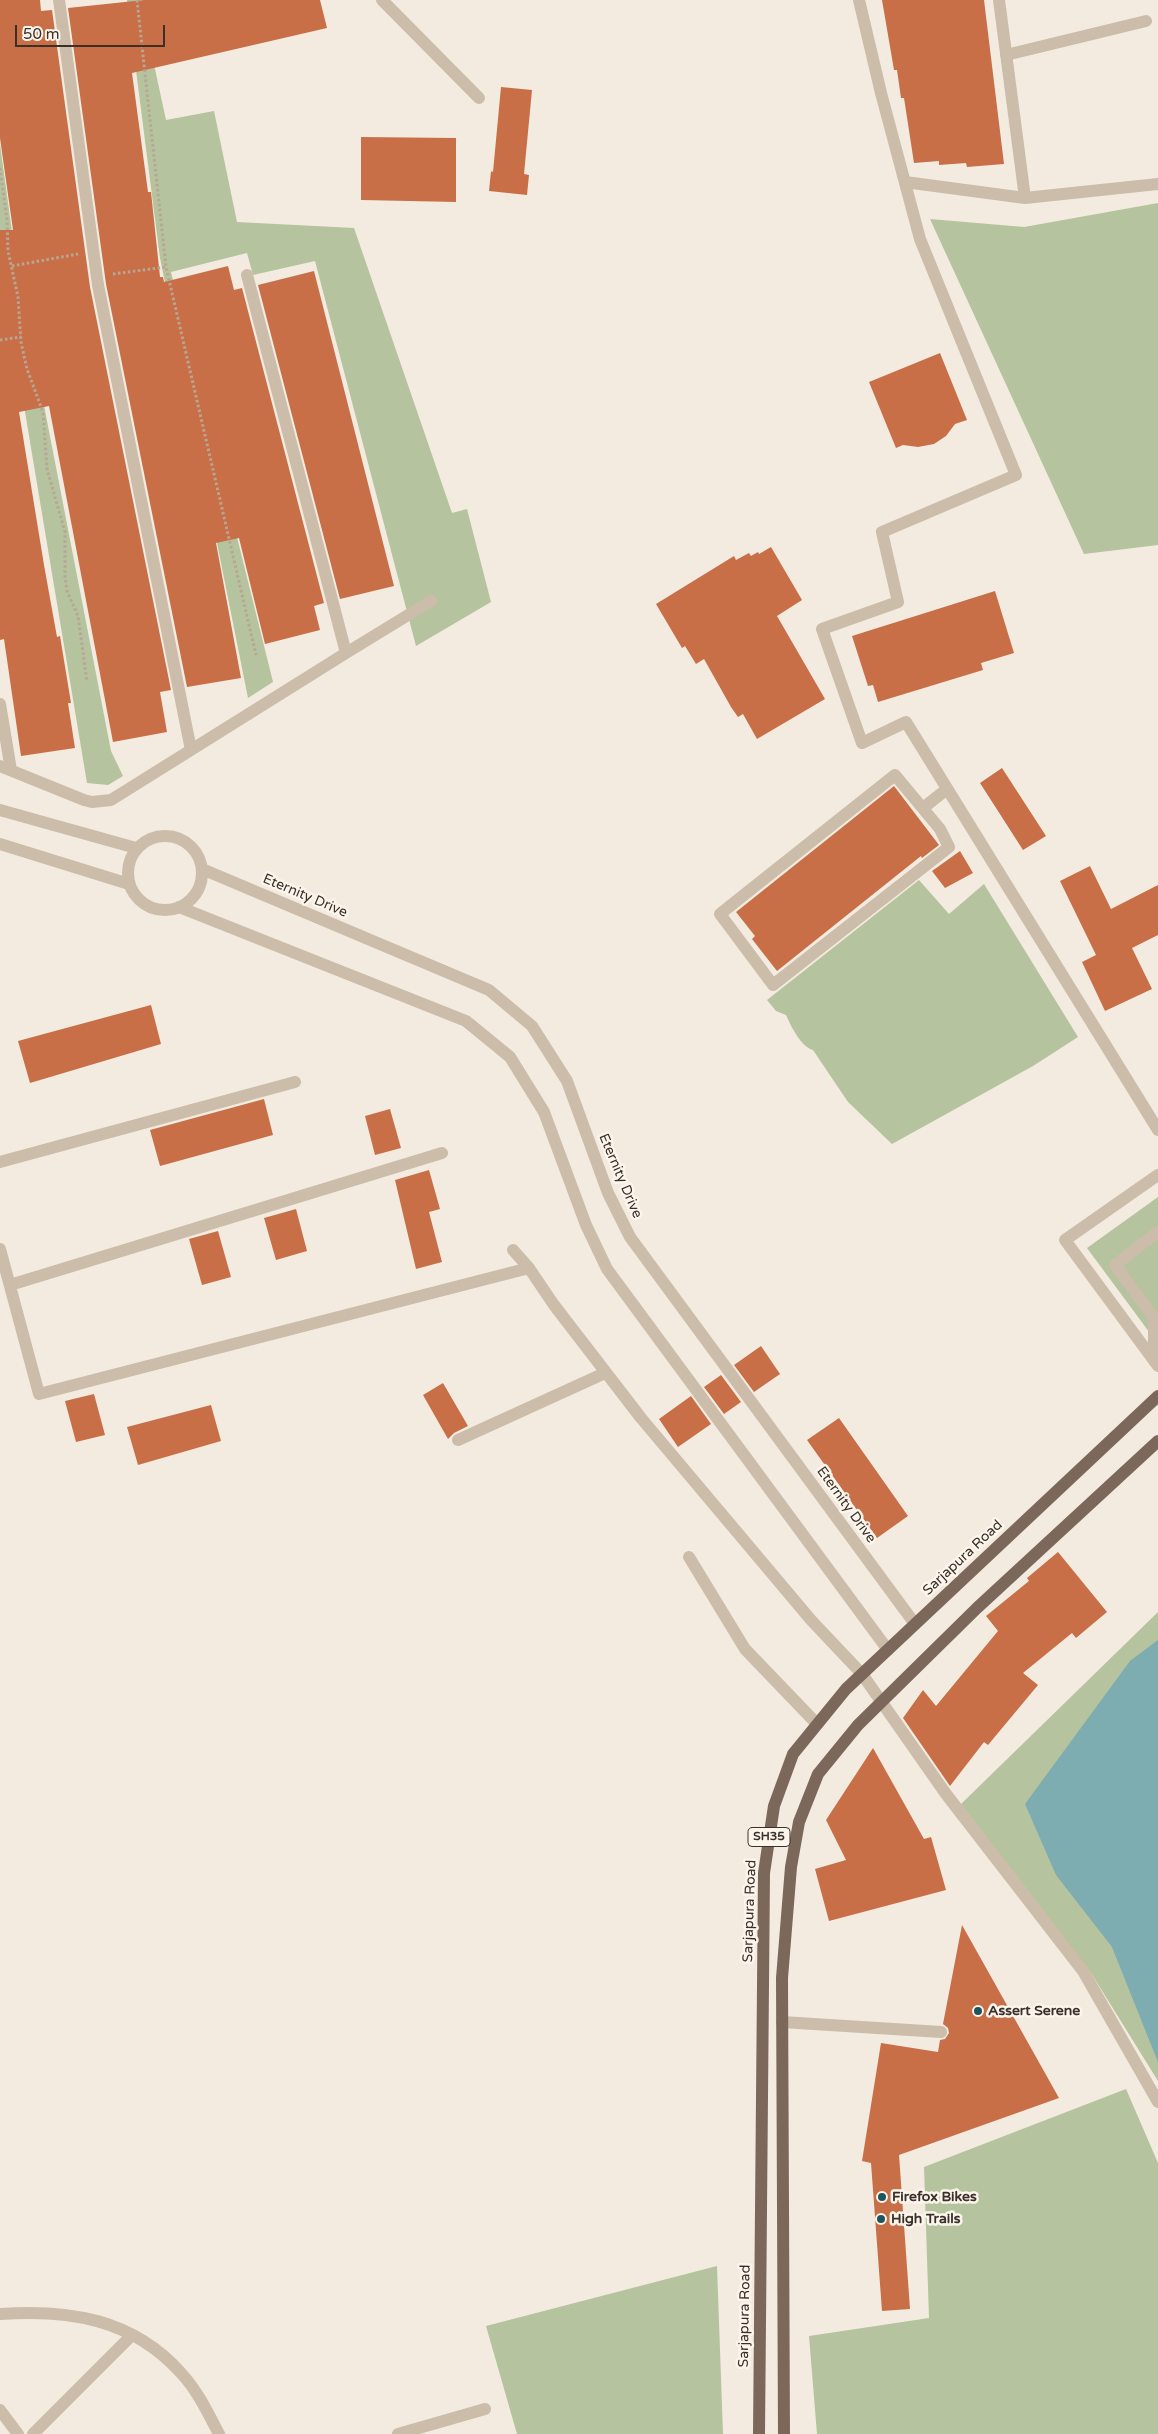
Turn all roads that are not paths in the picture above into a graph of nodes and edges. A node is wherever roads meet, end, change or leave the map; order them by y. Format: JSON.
{"nodes":[{"id":1,"x":59,"y":0,"type":"edge"},
{"id":2,"x":382,"y":0,"type":"edge"},
{"id":3,"x":859,"y":0,"type":"edge"},
{"id":4,"x":999,"y":0,"type":"edge"},
{"id":5,"x":1146,"y":21,"type":"dead end"},
{"id":6,"x":1006,"y":55,"type":"junction"},
{"id":7,"x":479,"y":98,"type":"dead end"},
{"id":8,"x":905,"y":182,"type":"junction"},
{"id":9,"x":1158,"y":184,"type":"edge"},
{"id":10,"x":1025,"y":198,"type":"junction"},
{"id":11,"x":247,"y":275,"type":"dead end"},
{"id":12,"x":431,"y":601,"type":"dead end"},
{"id":13,"x":346,"y":653,"type":"junction"},
{"id":14,"x":0,"y":704,"type":"edge"},
{"id":15,"x":191,"y":750,"type":"junction"},
{"id":16,"x":5,"y":768,"type":"edge"},
{"id":17,"x":947,"y":789,"type":"junction"},
{"id":18,"x":923,"y":808,"type":"junction"},
{"id":19,"x":0,"y":810,"type":"edge"},
{"id":20,"x":0,"y":844,"type":"edge"},
{"id":21,"x":136,"y":848,"type":"junction"},
{"id":22,"x":202,"y":869,"type":"junction"},
{"id":23,"x":129,"y":884,"type":"junction"},
{"id":24,"x":179,"y":907,"type":"junction"},
{"id":25,"x":295,"y":1082,"type":"dead end"},
{"id":26,"x":1158,"y":1130,"type":"edge"},
{"id":27,"x":442,"y":1153,"type":"dead end"},
{"id":28,"x":0,"y":1162,"type":"edge"},
{"id":29,"x":1158,"y":1175,"type":"edge"},
{"id":30,"x":1158,"y":1232,"type":"edge"},
{"id":31,"x":0,"y":1249,"type":"edge"},
{"id":32,"x":513,"y":1250,"type":"dead end"},
{"id":33,"x":530,"y":1268,"type":"junction"},
{"id":34,"x":10,"y":1285,"type":"junction"},
{"id":35,"x":1153,"y":1307,"type":"edge"},
{"id":36,"x":1156,"y":1364,"type":"edge"},
{"id":37,"x":605,"y":1373,"type":"junction"},
{"id":38,"x":1158,"y":1396,"type":"edge"},
{"id":39,"x":458,"y":1440,"type":"dead end"},
{"id":40,"x":1158,"y":1441,"type":"edge"},
{"id":41,"x":689,"y":1557,"type":"dead end"},
{"id":42,"x":915,"y":1624,"type":"junction"},
{"id":43,"x":888,"y":1650,"type":"junction"},
{"id":44,"x":862,"y":1674,"type":"junction"},
{"id":45,"x":882,"y":1701,"type":"junction"},
{"id":46,"x":818,"y":1724,"type":"junction"},
{"id":47,"x":782,"y":2022,"type":"junction"},
{"id":48,"x":941,"y":2032,"type":"dead end"},
{"id":49,"x":1158,"y":2102,"type":"edge"},
{"id":50,"x":0,"y":2314,"type":"edge"},
{"id":51,"x":132,"y":2335,"type":"junction"},
{"id":52,"x":486,"y":2409,"type":"dead end"},
{"id":53,"x":0,"y":2410,"type":"edge"},
{"id":54,"x":18,"y":2434,"type":"edge"},
{"id":55,"x":33,"y":2434,"type":"edge"},
{"id":56,"x":219,"y":2434,"type":"edge"},
{"id":57,"x":398,"y":2434,"type":"edge"},
{"id":58,"x":759,"y":2434,"type":"edge"},
{"id":59,"x":784,"y":2434,"type":"edge"}],
"edges":[{"from":1,"to":15,"type":"street"},
{"from":2,"to":7,"type":"street"},
{"from":3,"to":8,"type":"street"},
{"from":4,"to":6,"type":"street"},
{"from":5,"to":6,"type":"street"},
{"from":6,"to":10,"type":"street"},
{"from":8,"to":10,"type":"street"},
{"from":8,"to":17,"type":"street"},
{"from":9,"to":10,"type":"street"},
{"from":11,"to":13,"type":"street"},
{"from":12,"to":13,"type":"street"},
{"from":13,"to":15,"type":"street"},
{"from":14,"to":16,"type":"street"},
{"from":15,"to":16,"type":"street"},
{"from":17,"to":18,"type":"street"},
{"from":17,"to":26,"type":"street"},
{"from":18,"to":18,"type":"street"},
{"from":19,"to":21,"type":"street"},
{"from":20,"to":23,"type":"street"},
{"from":21,"to":22,"type":"street"},
{"from":21,"to":23,"type":"street"},
{"from":22,"to":24,"type":"street"},
{"from":22,"to":42,"type":"street","name":"Eternity Drive"},
{"from":23,"to":24,"type":"street"},
{"from":24,"to":43,"type":"street"},
{"from":25,"to":28,"type":"street"},
{"from":27,"to":34,"type":"street"},
{"from":29,"to":36,"type":"street"},
{"from":30,"to":35,"type":"street"},
{"from":31,"to":34,"type":"street"},
{"from":32,"to":33,"type":"street"},
{"from":33,"to":34,"type":"street"},
{"from":33,"to":37,"type":"street"},
{"from":35,"to":36,"type":"street"},
{"from":37,"to":39,"type":"street"},
{"from":37,"to":44,"type":"street"},
{"from":38,"to":42,"type":"main road","name":"Sarjapura Road","number":"SH35"},
{"from":40,"to":45,"type":"main road"},
{"from":41,"to":46,"type":"street"},
{"from":42,"to":43,"type":"main road","name":"Sarjapura Road","number":"SH35"},
{"from":43,"to":44,"type":"main road","name":"Sarjapura Road","number":"SH35"},
{"from":44,"to":45,"type":"street"},
{"from":44,"to":46,"type":"main road","name":"Sarjapura Road","number":"SH35"},
{"from":45,"to":47,"type":"main road"},
{"from":45,"to":49,"type":"street"},
{"from":46,"to":58,"type":"main road","name":"Sarjapura Road","number":"SH35"},
{"from":47,"to":48,"type":"street"},
{"from":47,"to":59,"type":"main road"},
{"from":50,"to":51,"type":"street"},
{"from":51,"to":55,"type":"street"},
{"from":51,"to":56,"type":"street"},
{"from":52,"to":57,"type":"street"},
{"from":53,"to":54,"type":"street"}]}
